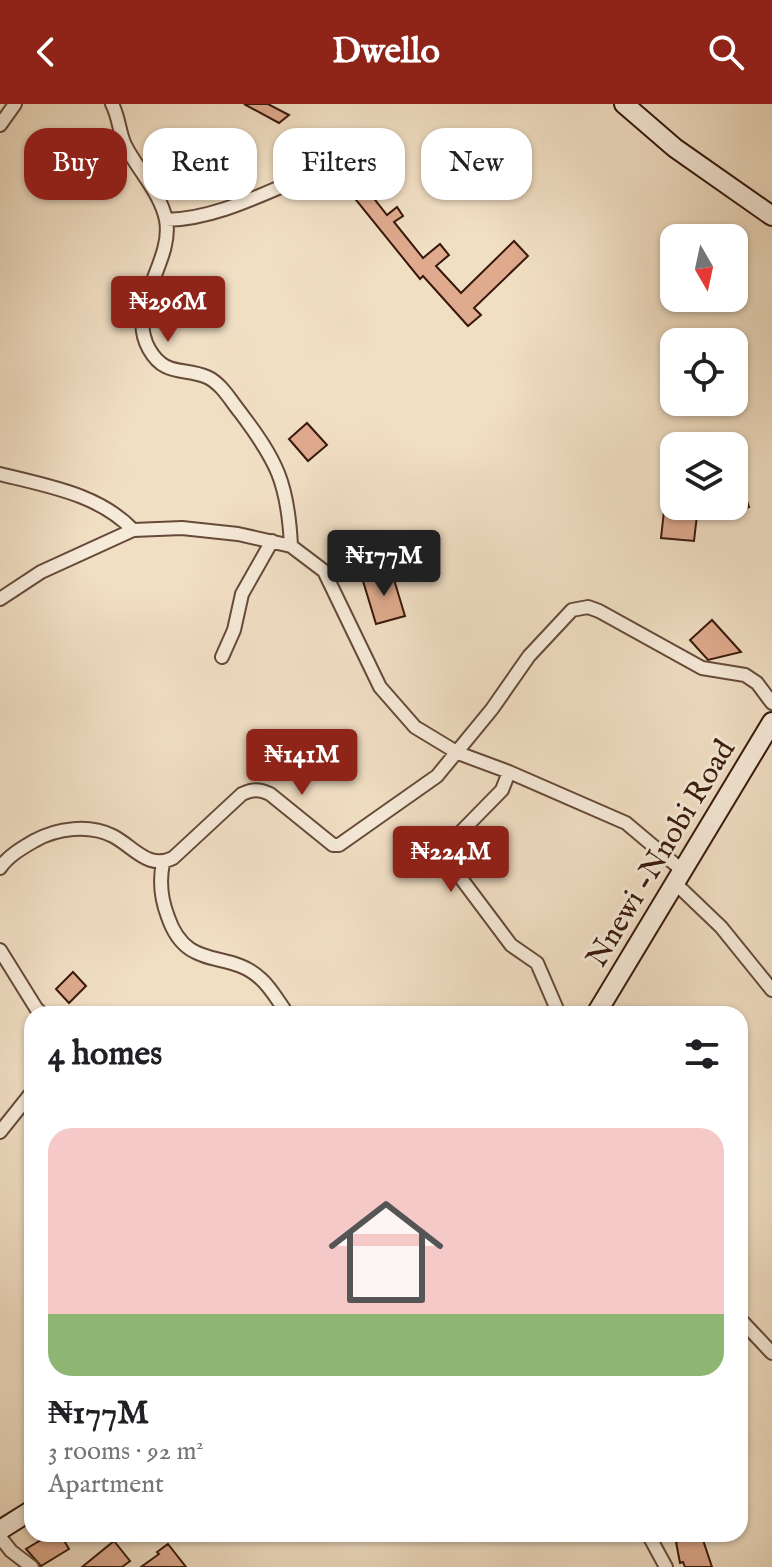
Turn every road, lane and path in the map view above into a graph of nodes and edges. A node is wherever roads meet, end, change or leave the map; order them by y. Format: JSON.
{"nodes":[{"id":1,"x":15,"y":104,"type":"edge"},
{"id":2,"x":112,"y":104,"type":"edge"},
{"id":3,"x":624,"y":104,"type":"edge"},
{"id":4,"x":0,"y":125,"type":"edge"},
{"id":5,"x":273,"y":189,"type":"edge"},
{"id":6,"x":772,"y":216,"type":"edge"},
{"id":7,"x":166,"y":220,"type":"junction"},
{"id":8,"x":0,"y":474,"type":"edge"},
{"id":9,"x":133,"y":530,"type":"junction"},
{"id":10,"x":272,"y":541,"type":"junction"},
{"id":11,"x":291,"y":546,"type":"junction"},
{"id":12,"x":0,"y":599,"type":"edge"},
{"id":13,"x":222,"y":657,"type":"dead end"},
{"id":14,"x":772,"y":703,"type":"edge"},
{"id":15,"x":772,"y":722,"type":"edge"},
{"id":16,"x":458,"y":753,"type":"junction"},
{"id":17,"x":509,"y":772,"type":"junction"},
{"id":18,"x":163,"y":863,"type":"junction"},
{"id":19,"x":0,"y":868,"type":"edge"},
{"id":20,"x":679,"y":877,"type":"junction"},
{"id":21,"x":0,"y":950,"type":"edge"},
{"id":22,"x":772,"y":990,"type":"edge"},
{"id":23,"x":37,"y":1006,"type":"edge"},
{"id":24,"x":282,"y":1006,"type":"edge"},
{"id":25,"x":556,"y":1006,"type":"edge"},
{"id":26,"x":601,"y":1006,"type":"edge"},
{"id":27,"x":24,"y":1102,"type":"edge"},
{"id":28,"x":0,"y":1132,"type":"edge"},
{"id":29,"x":748,"y":1328,"type":"edge"},
{"id":30,"x":772,"y":1353,"type":"edge"},
{"id":31,"x":24,"y":1515,"type":"edge"},
{"id":32,"x":0,"y":1530,"type":"edge"},
{"id":33,"x":0,"y":1537,"type":"edge"},
{"id":34,"x":652,"y":1542,"type":"edge"},
{"id":35,"x":32,"y":1567,"type":"edge"},
{"id":36,"x":666,"y":1567,"type":"edge"}],
"edges":[{"from":1,"to":4,"type":"street"},
{"from":2,"to":7,"type":"street"},
{"from":3,"to":6,"type":"main road"},
{"from":5,"to":7,"type":"street"},
{"from":7,"to":11,"type":"street"},
{"from":8,"to":9,"type":"street"},
{"from":9,"to":10,"type":"street"},
{"from":9,"to":12,"type":"street"},
{"from":10,"to":11,"type":"street"},
{"from":10,"to":13,"type":"street"},
{"from":11,"to":16,"type":"street"},
{"from":14,"to":16,"type":"street"},
{"from":15,"to":20,"type":"main road","name":"Nnewi -Nnobi Road"},
{"from":16,"to":17,"type":"street"},
{"from":16,"to":18,"type":"street"},
{"from":17,"to":20,"type":"street"},
{"from":17,"to":25,"type":"street"},
{"from":18,"to":19,"type":"street"},
{"from":18,"to":24,"type":"street"},
{"from":20,"to":22,"type":"street"},
{"from":20,"to":26,"type":"main road","name":"Nnewi -Nnobi Road"},
{"from":21,"to":23,"type":"street"},
{"from":27,"to":28,"type":"street"},
{"from":29,"to":30,"type":"street"},
{"from":31,"to":32,"type":"main road"},
{"from":33,"to":35,"type":"street"},
{"from":34,"to":36,"type":"street"}]}
